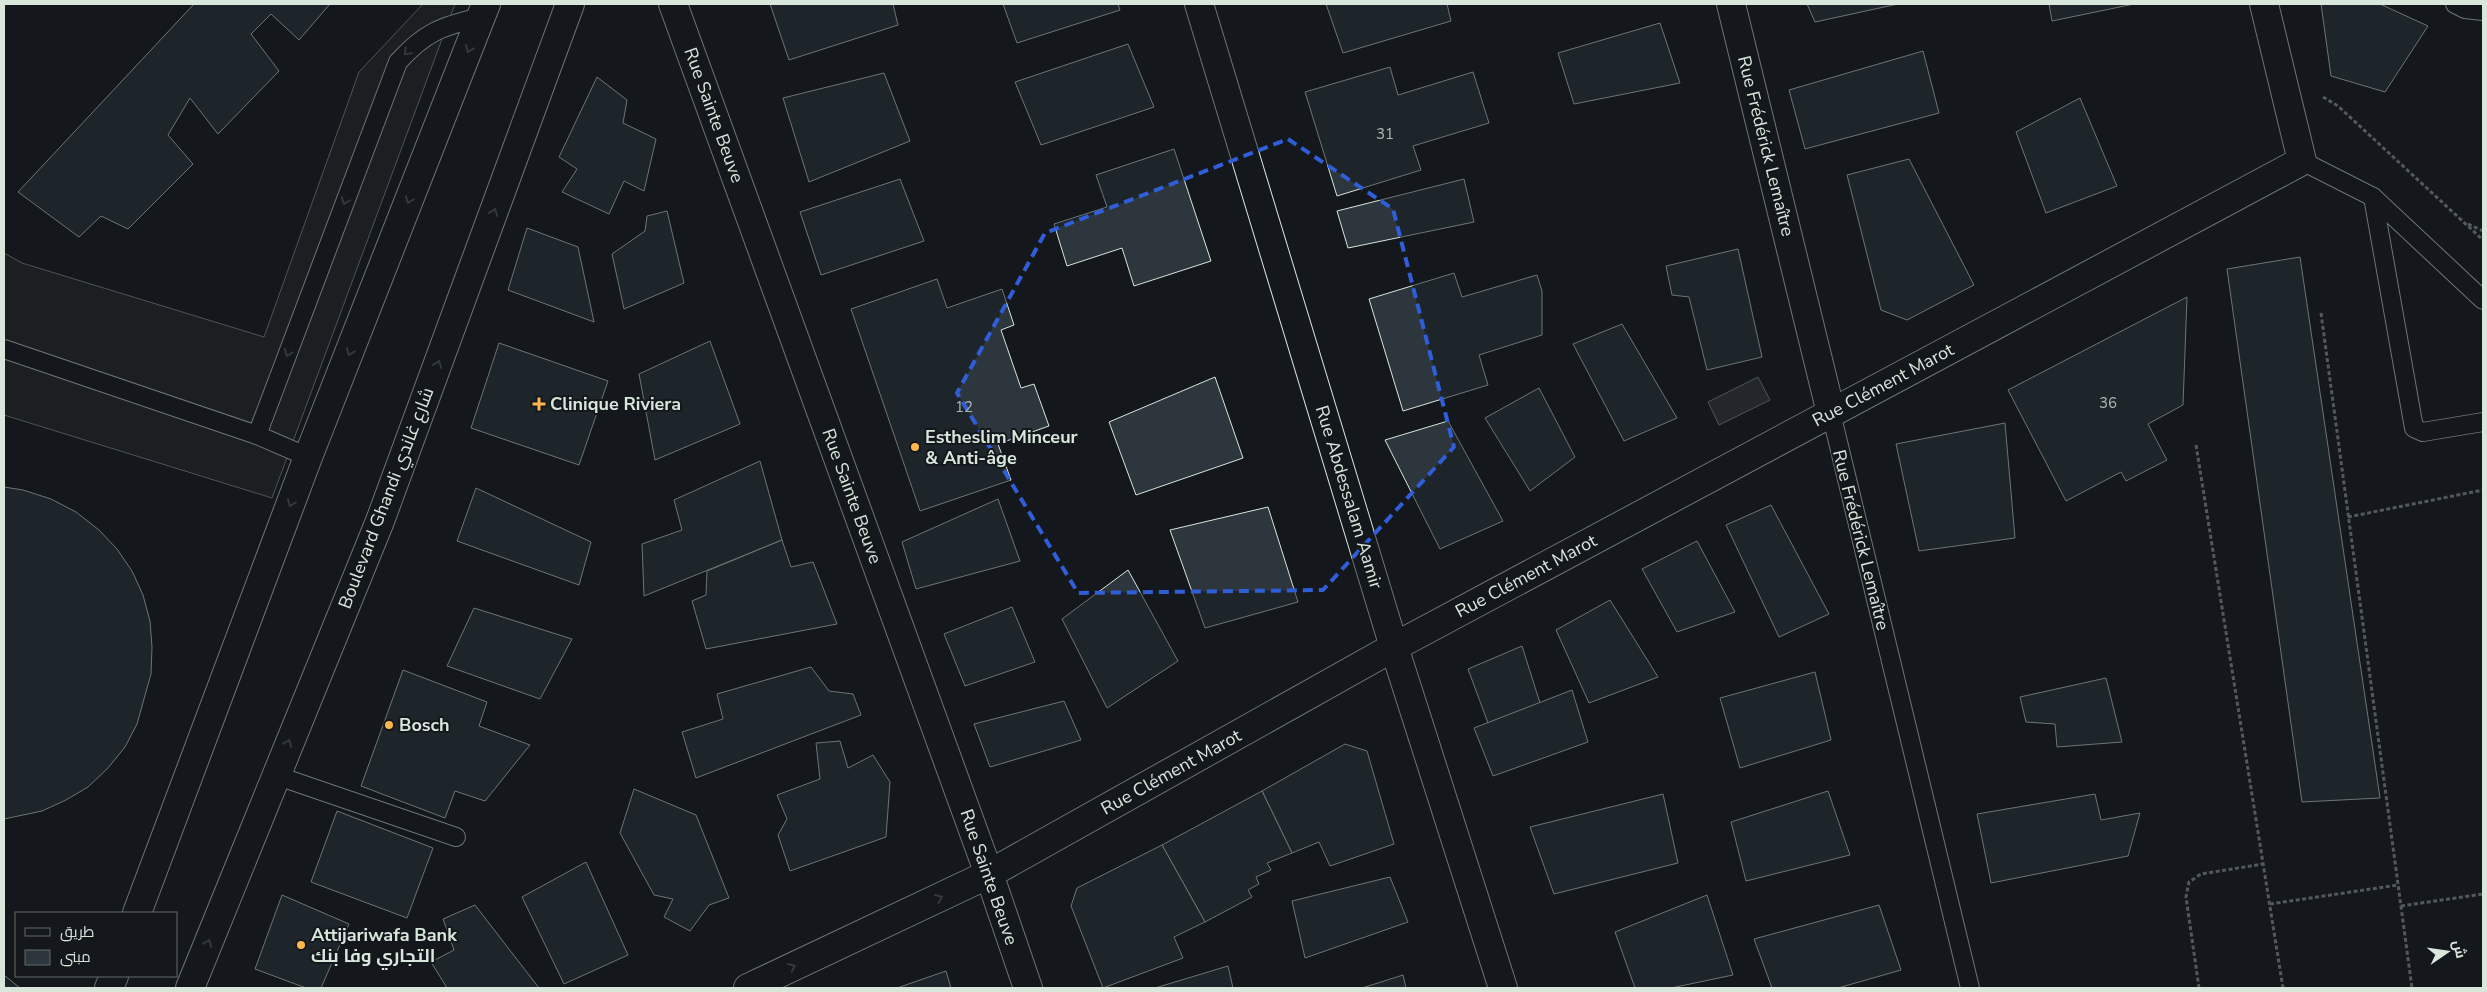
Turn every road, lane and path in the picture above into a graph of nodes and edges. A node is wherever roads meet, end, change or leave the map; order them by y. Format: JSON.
{"nodes":[{"id":1,"x":570,"y":4,"type":"edge"},
{"id":2,"x":673,"y":4,"type":"edge"},
{"id":3,"x":1199,"y":4,"type":"edge"},
{"id":4,"x":1731,"y":4,"type":"edge"},
{"id":5,"x":2264,"y":4,"type":"edge"},
{"id":6,"x":2455,"y":4,"type":"edge"},
{"id":7,"x":484,"y":10,"type":"edge"},
{"id":8,"x":2483,"y":11,"type":"edge"},
{"id":9,"x":2285,"y":89,"type":"junction"},
{"id":10,"x":2302,"y":161,"type":"junction"},
{"id":11,"x":2373,"y":197,"type":"junction"},
{"id":12,"x":2465,"y":223,"type":"junction"},
{"id":13,"x":2483,"y":231,"type":"edge"},
{"id":14,"x":2483,"y":240,"type":"edge"},
{"id":15,"x":2483,"y":300,"type":"edge"},
{"id":16,"x":2321,"y":313,"type":"dead end"},
{"id":17,"x":4,"y":349,"type":"edge"},
{"id":18,"x":1831,"y":413,"type":"junction"},
{"id":19,"x":2483,"y":422,"type":"edge"},
{"id":20,"x":257,"y":435,"type":"junction"},
{"id":21,"x":2196,"y":445,"type":"dead end"},
{"id":22,"x":308,"y":457,"type":"junction"},
{"id":23,"x":2483,"y":490,"type":"edge"},
{"id":24,"x":2348,"y":517,"type":"junction"},
{"id":25,"x":1394,"y":647,"type":"junction"},
{"id":26,"x":275,"y":775,"type":"junction"},
{"id":27,"x":456,"y":837,"type":"dead end"},
{"id":28,"x":2264,"y":864,"type":"junction"},
{"id":29,"x":989,"y":874,"type":"junction"},
{"id":30,"x":2398,"y":885,"type":"junction"},
{"id":31,"x":2483,"y":894,"type":"edge"},
{"id":32,"x":2270,"y":904,"type":"junction"},
{"id":33,"x":2401,"y":906,"type":"junction"},
{"id":34,"x":137,"y":912,"type":"edge"},
{"id":35,"x":190,"y":988,"type":"edge"},
{"id":36,"x":748,"y":988,"type":"edge"},
{"id":37,"x":1028,"y":988,"type":"edge"},
{"id":38,"x":1503,"y":988,"type":"edge"},
{"id":39,"x":1970,"y":988,"type":"edge"},
{"id":40,"x":2200,"y":988,"type":"edge"},
{"id":41,"x":2283,"y":988,"type":"edge"},
{"id":42,"x":2412,"y":988,"type":"edge"}],
"edges":[{"from":26,"to":1,"type":"street","name":"Boulevard Ghandi شارع غاندي","one_way":true},
{"from":2,"to":29,"type":"street","name":"Rue Sainte Beuve"},
{"from":3,"to":25,"type":"street","name":"Rue Abdessalam Aamir"},
{"from":4,"to":18,"type":"street","name":"Rue Frédérick Lemaître"},
{"from":5,"to":9,"type":"street"},
{"from":6,"to":8,"type":"lane"},
{"from":7,"to":20,"type":"lane","one_way":true},
{"from":7,"to":22,"type":"street","one_way":true},
{"from":9,"to":10,"type":"street"},
{"from":9,"to":12,"type":"path"},
{"from":10,"to":11,"type":"lane"},
{"from":10,"to":18,"type":"street","name":"Rue Clément Marot"},
{"from":11,"to":15,"type":"lane"},
{"from":11,"to":19,"type":"lane"},
{"from":12,"to":13,"type":"path"},
{"from":12,"to":14,"type":"path"},
{"from":16,"to":24,"type":"path"},
{"from":17,"to":20,"type":"lane"},
{"from":18,"to":25,"type":"street","name":"Rue Clément Marot"},
{"from":18,"to":39,"type":"lane","name":"Rue Frédérick Lemaître"},
{"from":20,"to":22,"type":"lane"},
{"from":21,"to":28,"type":"path"},
{"from":22,"to":34,"type":"street","one_way":true},
{"from":23,"to":24,"type":"path"},
{"from":24,"to":30,"type":"path"},
{"from":25,"to":29,"type":"street","name":"Rue Clément Marot"},
{"from":25,"to":38,"type":"street","name":"Rue Abdessalam Aamir"},
{"from":26,"to":27,"type":"lane"},
{"from":35,"to":26,"type":"street","name":"Boulevard Ghandi شارع غاندي","one_way":true},
{"from":28,"to":32,"type":"path"},
{"from":28,"to":40,"type":"path"},
{"from":36,"to":29,"type":"street","name":"Rue Clément Marot","one_way":true},
{"from":29,"to":37,"type":"street","name":"Rue Sainte Beuve"},
{"from":30,"to":32,"type":"path"},
{"from":30,"to":33,"type":"path"},
{"from":31,"to":33,"type":"path"},
{"from":32,"to":41,"type":"path"},
{"from":33,"to":42,"type":"path"}]}
